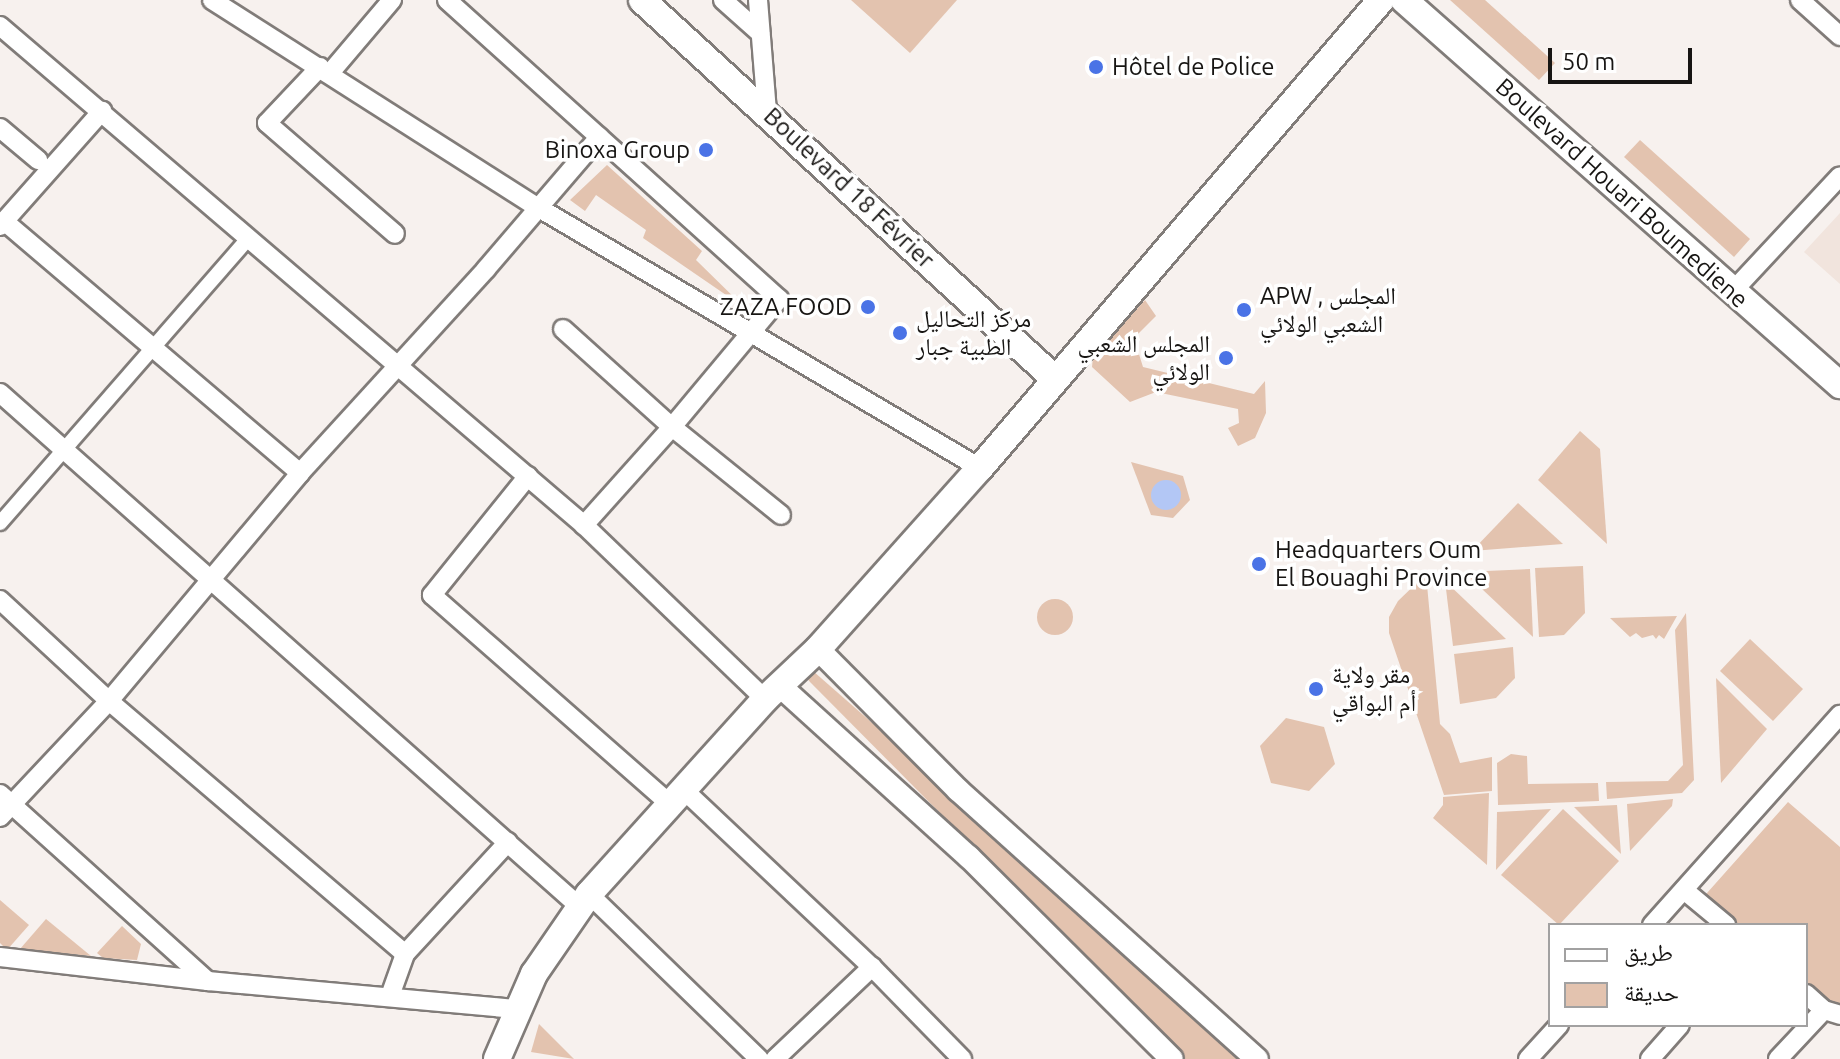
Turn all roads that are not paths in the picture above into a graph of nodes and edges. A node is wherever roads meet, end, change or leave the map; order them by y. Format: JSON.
{"nodes":[{"id":1,"x":212,"y":0,"type":"edge"},
{"id":2,"x":392,"y":0,"type":"edge"},
{"id":3,"x":447,"y":0,"type":"edge"},
{"id":4,"x":642,"y":0,"type":"edge"},
{"id":5,"x":723,"y":0,"type":"edge"},
{"id":6,"x":758,"y":0,"type":"edge"},
{"id":7,"x":1381,"y":0,"type":"edge"},
{"id":8,"x":1404,"y":0,"type":"edge"},
{"id":9,"x":1800,"y":0,"type":"edge"},
{"id":10,"x":0,"y":26,"type":"edge"},
{"id":11,"x":760,"y":33,"type":"junction"},
{"id":12,"x":1840,"y":36,"type":"edge"},
{"id":13,"x":325,"y":70,"type":"junction"},
{"id":14,"x":102,"y":111,"type":"junction"},
{"id":15,"x":767,"y":112,"type":"junction"},
{"id":16,"x":0,"y":128,"type":"edge"},
{"id":17,"x":599,"y":137,"type":"junction"},
{"id":18,"x":38,"y":160,"type":"dead end"},
{"id":19,"x":1840,"y":176,"type":"edge"},
{"id":20,"x":539,"y":208,"type":"junction"},
{"id":21,"x":2,"y":224,"type":"edge"},
{"id":22,"x":395,"y":234,"type":"dead end"},
{"id":23,"x":249,"y":238,"type":"junction"},
{"id":24,"x":1732,"y":292,"type":"junction"},
{"id":25,"x":563,"y":329,"type":"dead end"},
{"id":26,"x":754,"y":332,"type":"junction"},
{"id":27,"x":153,"y":345,"type":"junction"},
{"id":28,"x":399,"y":364,"type":"junction"},
{"id":29,"x":1055,"y":379,"type":"junction"},
{"id":30,"x":1840,"y":385,"type":"edge"},
{"id":31,"x":0,"y":393,"type":"edge"},
{"id":32,"x":672,"y":427,"type":"junction"},
{"id":33,"x":65,"y":448,"type":"junction"},
{"id":34,"x":980,"y":468,"type":"junction"},
{"id":35,"x":300,"y":473,"type":"junction"},
{"id":36,"x":528,"y":476,"type":"junction"},
{"id":37,"x":781,"y":515,"type":"dead end"},
{"id":38,"x":0,"y":523,"type":"edge"},
{"id":39,"x":584,"y":525,"type":"junction"},
{"id":40,"x":212,"y":579,"type":"junction"},
{"id":41,"x":0,"y":600,"type":"edge"},
{"id":42,"x":818,"y":649,"type":"junction"},
{"id":43,"x":772,"y":692,"type":"junction"},
{"id":44,"x":109,"y":701,"type":"junction"},
{"id":45,"x":1840,"y":715,"type":"edge"},
{"id":46,"x":678,"y":798,"type":"junction"},
{"id":47,"x":4,"y":805,"type":"edge"},
{"id":48,"x":508,"y":842,"type":"junction"},
{"id":49,"x":1684,"y":890,"type":"junction"},
{"id":50,"x":585,"y":901,"type":"junction"},
{"id":51,"x":1654,"y":923,"type":"edge"},
{"id":52,"x":1724,"y":923,"type":"edge"},
{"id":53,"x":405,"y":954,"type":"junction"},
{"id":54,"x":0,"y":957,"type":"edge"},
{"id":55,"x":872,"y":967,"type":"junction"},
{"id":56,"x":208,"y":981,"type":"junction"},
{"id":57,"x":1808,"y":995,"type":"edge"},
{"id":58,"x":390,"y":996,"type":"junction"},
{"id":59,"x":517,"y":1009,"type":"junction"},
{"id":60,"x":1832,"y":1012,"type":"edge"},
{"id":61,"x":1557,"y":1027,"type":"edge"},
{"id":62,"x":1678,"y":1027,"type":"edge"},
{"id":63,"x":497,"y":1059,"type":"edge"},
{"id":64,"x":759,"y":1059,"type":"edge"},
{"id":65,"x":775,"y":1059,"type":"edge"},
{"id":66,"x":962,"y":1059,"type":"edge"},
{"id":67,"x":1172,"y":1059,"type":"edge"},
{"id":68,"x":1257,"y":1059,"type":"edge"},
{"id":69,"x":1528,"y":1059,"type":"edge"},
{"id":70,"x":1650,"y":1059,"type":"edge"},
{"id":71,"x":1778,"y":1059,"type":"edge"}],
"edges":[{"from":1,"to":13,"type":"street"},
{"from":2,"to":13,"type":"street"},
{"from":3,"to":17,"type":"street"},
{"from":4,"to":15,"type":"main road","name":"Boulevard 18 Février"},
{"from":5,"to":11,"type":"street"},
{"from":6,"to":11,"type":"street"},
{"from":7,"to":29,"type":"main road"},
{"from":8,"to":24,"type":"main road","name":"Boulevard Houari Boumediene"},
{"from":9,"to":12,"type":"street"},
{"from":10,"to":14,"type":"street"},
{"from":11,"to":15,"type":"street"},
{"from":13,"to":20,"type":"street"},
{"from":13,"to":22,"type":"street"},
{"from":14,"to":21,"type":"street"},
{"from":14,"to":23,"type":"street"},
{"from":15,"to":29,"type":"main road","name":"Boulevard 18 Février"},
{"from":16,"to":18,"type":"street"},
{"from":17,"to":20,"type":"street"},
{"from":17,"to":26,"type":"street"},
{"from":19,"to":24,"type":"street"},
{"from":20,"to":26,"type":"street"},
{"from":20,"to":28,"type":"street"},
{"from":21,"to":27,"type":"street"},
{"from":23,"to":27,"type":"street"},
{"from":23,"to":28,"type":"street"},
{"from":24,"to":30,"type":"main road","name":"Boulevard Houari Boumediene"},
{"from":25,"to":32,"type":"street"},
{"from":26,"to":32,"type":"street"},
{"from":26,"to":34,"type":"street"},
{"from":27,"to":33,"type":"street"},
{"from":27,"to":35,"type":"street"},
{"from":28,"to":35,"type":"street"},
{"from":28,"to":36,"type":"street"},
{"from":29,"to":34,"type":"main road"},
{"from":31,"to":33,"type":"street"},
{"from":32,"to":37,"type":"street"},
{"from":32,"to":39,"type":"street"},
{"from":33,"to":38,"type":"street"},
{"from":33,"to":40,"type":"street"},
{"from":34,"to":42,"type":"main road"},
{"from":35,"to":40,"type":"street"},
{"from":36,"to":39,"type":"street"},
{"from":36,"to":46,"type":"street"},
{"from":39,"to":43,"type":"street"},
{"from":40,"to":44,"type":"street"},
{"from":40,"to":48,"type":"street"},
{"from":41,"to":44,"type":"street"},
{"from":42,"to":43,"type":"main road"},
{"from":42,"to":68,"type":"street"},
{"from":43,"to":46,"type":"main road"},
{"from":43,"to":67,"type":"street"},
{"from":44,"to":47,"type":"street"},
{"from":44,"to":53,"type":"street"},
{"from":45,"to":49,"type":"street"},
{"from":46,"to":50,"type":"main road"},
{"from":46,"to":55,"type":"street"},
{"from":47,"to":56,"type":"street"},
{"from":48,"to":50,"type":"street"},
{"from":48,"to":53,"type":"street"},
{"from":49,"to":51,"type":"street"},
{"from":49,"to":52,"type":"street"},
{"from":50,"to":59,"type":"main road"},
{"from":50,"to":64,"type":"street"},
{"from":53,"to":58,"type":"street"},
{"from":54,"to":56,"type":"street"},
{"from":55,"to":65,"type":"street"},
{"from":55,"to":66,"type":"street"},
{"from":56,"to":58,"type":"street"},
{"from":57,"to":60,"type":"street"},
{"from":58,"to":59,"type":"street"},
{"from":59,"to":63,"type":"main road"},
{"from":60,"to":71,"type":"street"},
{"from":61,"to":69,"type":"street"},
{"from":62,"to":70,"type":"street"}]}
